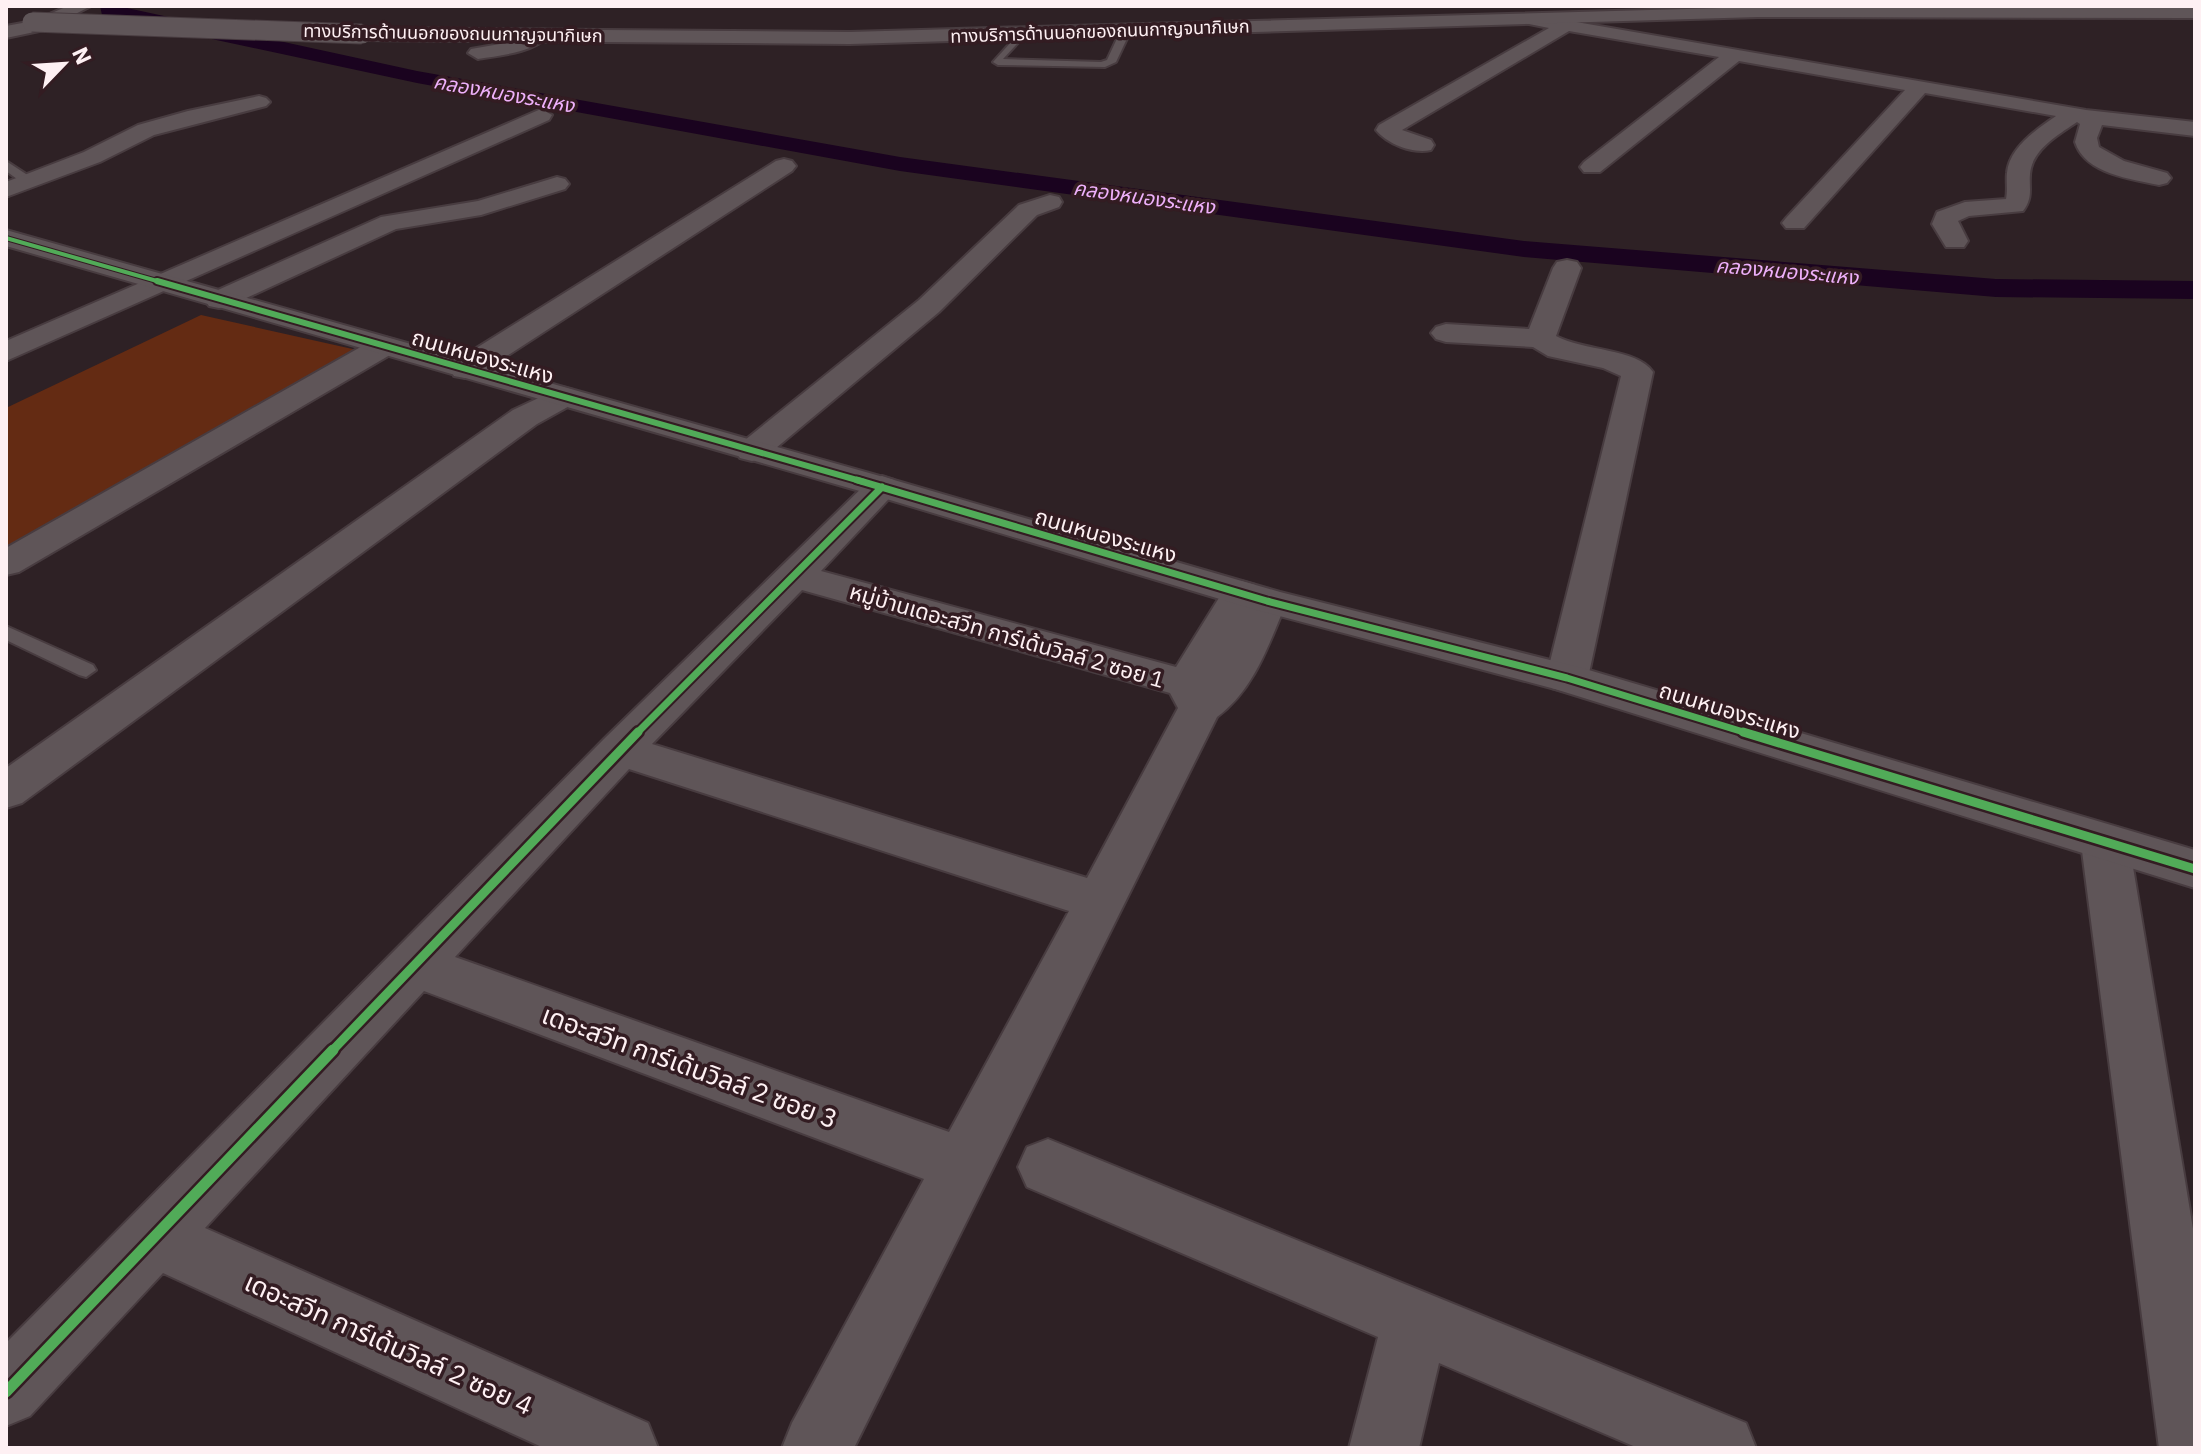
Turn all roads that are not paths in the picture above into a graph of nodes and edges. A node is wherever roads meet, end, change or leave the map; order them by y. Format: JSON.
{"nodes":[{"id":1,"x":82,"y":6,"type":"edge"},
{"id":2,"x":2195,"y":13,"type":"edge"},
{"id":3,"x":1530,"y":19,"type":"junction"},
{"id":4,"x":6,"y":21,"type":"edge"},
{"id":5,"x":1565,"y":26,"type":"junction"},
{"id":6,"x":1126,"y":30,"type":"junction"},
{"id":7,"x":6,"y":32,"type":"edge"},
{"id":8,"x":1022,"y":33,"type":"junction"},
{"id":9,"x":541,"y":35,"type":"junction"},
{"id":10,"x":478,"y":53,"type":"dead end"},
{"id":11,"x":1733,"y":56,"type":"junction"},
{"id":12,"x":1919,"y":87,"type":"junction"},
{"id":13,"x":259,"y":102,"type":"dead end"},
{"id":14,"x":2080,"y":114,"type":"junction"},
{"id":15,"x":541,"y":115,"type":"dead end"},
{"id":16,"x":2195,"y":129,"type":"edge"},
{"id":17,"x":1423,"y":145,"type":"dead end"},
{"id":18,"x":6,"y":165,"type":"edge"},
{"id":19,"x":784,"y":166,"type":"dead end"},
{"id":20,"x":1592,"y":167,"type":"dead end"},
{"id":21,"x":2159,"y":178,"type":"dead end"},
{"id":22,"x":557,"y":184,"type":"dead end"},
{"id":23,"x":17,"y":186,"type":"edge"},
{"id":24,"x":1050,"y":202,"type":"dead end"},
{"id":25,"x":1795,"y":223,"type":"dead end"},
{"id":26,"x":6,"y":238,"type":"edge"},
{"id":27,"x":1955,"y":241,"type":"dead end"},
{"id":28,"x":1567,"y":268,"type":"dead end"},
{"id":29,"x":162,"y":284,"type":"junction"},
{"id":30,"x":219,"y":300,"type":"junction"},
{"id":31,"x":1446,"y":333,"type":"dead end"},
{"id":32,"x":1540,"y":339,"type":"junction"},
{"id":33,"x":384,"y":346,"type":"junction"},
{"id":34,"x":6,"y":352,"type":"edge"},
{"id":35,"x":465,"y":369,"type":"junction"},
{"id":36,"x":562,"y":397,"type":"junction"},
{"id":37,"x":752,"y":451,"type":"junction"},
{"id":38,"x":882,"y":487,"type":"junction"},
{"id":39,"x":6,"y":564,"type":"edge"},
{"id":40,"x":793,"y":575,"type":"junction"},
{"id":41,"x":1254,"y":597,"type":"junction"},
{"id":42,"x":6,"y":632,"type":"edge"},
{"id":43,"x":86,"y":670,"type":"dead end"},
{"id":44,"x":1567,"y":678,"type":"junction"},
{"id":45,"x":1203,"y":696,"type":"junction"},
{"id":46,"x":620,"y":750,"type":"junction"},
{"id":47,"x":6,"y":791,"type":"edge"},
{"id":48,"x":2105,"y":843,"type":"junction"},
{"id":49,"x":2195,"y":869,"type":"edge"},
{"id":50,"x":1102,"y":902,"type":"junction"},
{"id":51,"x":415,"y":965,"type":"junction"},
{"id":52,"x":965,"y":1166,"type":"junction"},
{"id":53,"x":1048,"y":1167,"type":"dead end"},
{"id":54,"x":155,"y":1237,"type":"junction"},
{"id":55,"x":1415,"y":1322,"type":"junction"},
{"id":56,"x":6,"y":1392,"type":"edge"},
{"id":57,"x":623,"y":1448,"type":"edge"},
{"id":58,"x":817,"y":1448,"type":"edge"},
{"id":59,"x":1384,"y":1448,"type":"edge"},
{"id":60,"x":1721,"y":1448,"type":"edge"},
{"id":61,"x":2194,"y":1448,"type":"edge"}],
"edges":[{"from":1,"to":7,"type":"street"},
{"from":2,"to":3,"type":"street","name":"ทางบริการด้านนอกของถนนกาญจนาภิเษก"},
{"from":3,"to":5,"type":"street"},
{"from":3,"to":6,"type":"street","name":"ทางบริการด้านนอกของถนนกาญจนาภิเษก"},
{"from":4,"to":9,"type":"street","name":"ทางบริการด้านนอกของถนนกาญจนาภิเษก","bridge":true},
{"from":5,"to":11,"type":"street"},
{"from":5,"to":17,"type":"street"},
{"from":6,"to":8,"type":"street","name":"ทางบริการด้านนอกของถนนกาญจนาภิเษก"},
{"from":6,"to":8,"type":"lane"},
{"from":8,"to":9,"type":"street","name":"ทางบริการด้านนอกของถนนกาญจนาภิเษก"},
{"from":9,"to":10,"type":"street"},
{"from":11,"to":12,"type":"street"},
{"from":11,"to":20,"type":"street"},
{"from":12,"to":14,"type":"street"},
{"from":12,"to":25,"type":"street"},
{"from":13,"to":23,"type":"street"},
{"from":14,"to":16,"type":"street"},
{"from":14,"to":21,"type":"street"},
{"from":14,"to":27,"type":"street"},
{"from":15,"to":29,"type":"street"},
{"from":18,"to":23,"type":"lane"},
{"from":19,"to":35,"type":"street"},
{"from":22,"to":30,"type":"street"},
{"from":24,"to":37,"type":"street"},
{"from":26,"to":29,"type":"street","name":"ถนนหนองระแหง"},
{"from":28,"to":32,"type":"street"},
{"from":29,"to":30,"type":"street","name":"ถนนหนองระแหง"},
{"from":29,"to":34,"type":"street"},
{"from":30,"to":33,"type":"street","name":"ถนนหนองระแหง"},
{"from":31,"to":32,"type":"street"},
{"from":32,"to":44,"type":"street"},
{"from":33,"to":35,"type":"street","name":"ถนนหนองระแหง"},
{"from":33,"to":39,"type":"street"},
{"from":35,"to":36,"type":"street","name":"ถนนหนองระแหง"},
{"from":36,"to":37,"type":"street","name":"ถนนหนองระแหง"},
{"from":36,"to":47,"type":"street"},
{"from":37,"to":38,"type":"street","name":"ถนนหนองระแหง"},
{"from":38,"to":40,"type":"street"},
{"from":38,"to":41,"type":"street","name":"ถนนหนองระแหง"},
{"from":40,"to":45,"type":"street","name":"หมู่บ้านเดอะสวีท การ์เด้นวิลล์ 2 ซอย 1"},
{"from":40,"to":46,"type":"street"},
{"from":41,"to":44,"type":"street","name":"ถนนหนองระแหง"},
{"from":41,"to":45,"type":"street"},
{"from":42,"to":43,"type":"lane"},
{"from":44,"to":48,"type":"street","name":"ถนนหนองระแหง"},
{"from":45,"to":50,"type":"street"},
{"from":46,"to":50,"type":"street"},
{"from":46,"to":51,"type":"street"},
{"from":48,"to":49,"type":"street","name":"ถนนหนองระแหง"},
{"from":48,"to":61,"type":"street"},
{"from":50,"to":52,"type":"street"},
{"from":51,"to":52,"type":"street","name":"เดอะสวีท การ์เด้นวิลล์ 2 ซอย 3"},
{"from":51,"to":54,"type":"street"},
{"from":52,"to":58,"type":"street"},
{"from":53,"to":55,"type":"street"},
{"from":54,"to":56,"type":"street"},
{"from":54,"to":57,"type":"street","name":"เดอะสวีท การ์เด้นวิลล์ 2 ซอย 4"},
{"from":55,"to":59,"type":"street"},
{"from":55,"to":60,"type":"street"}]}
